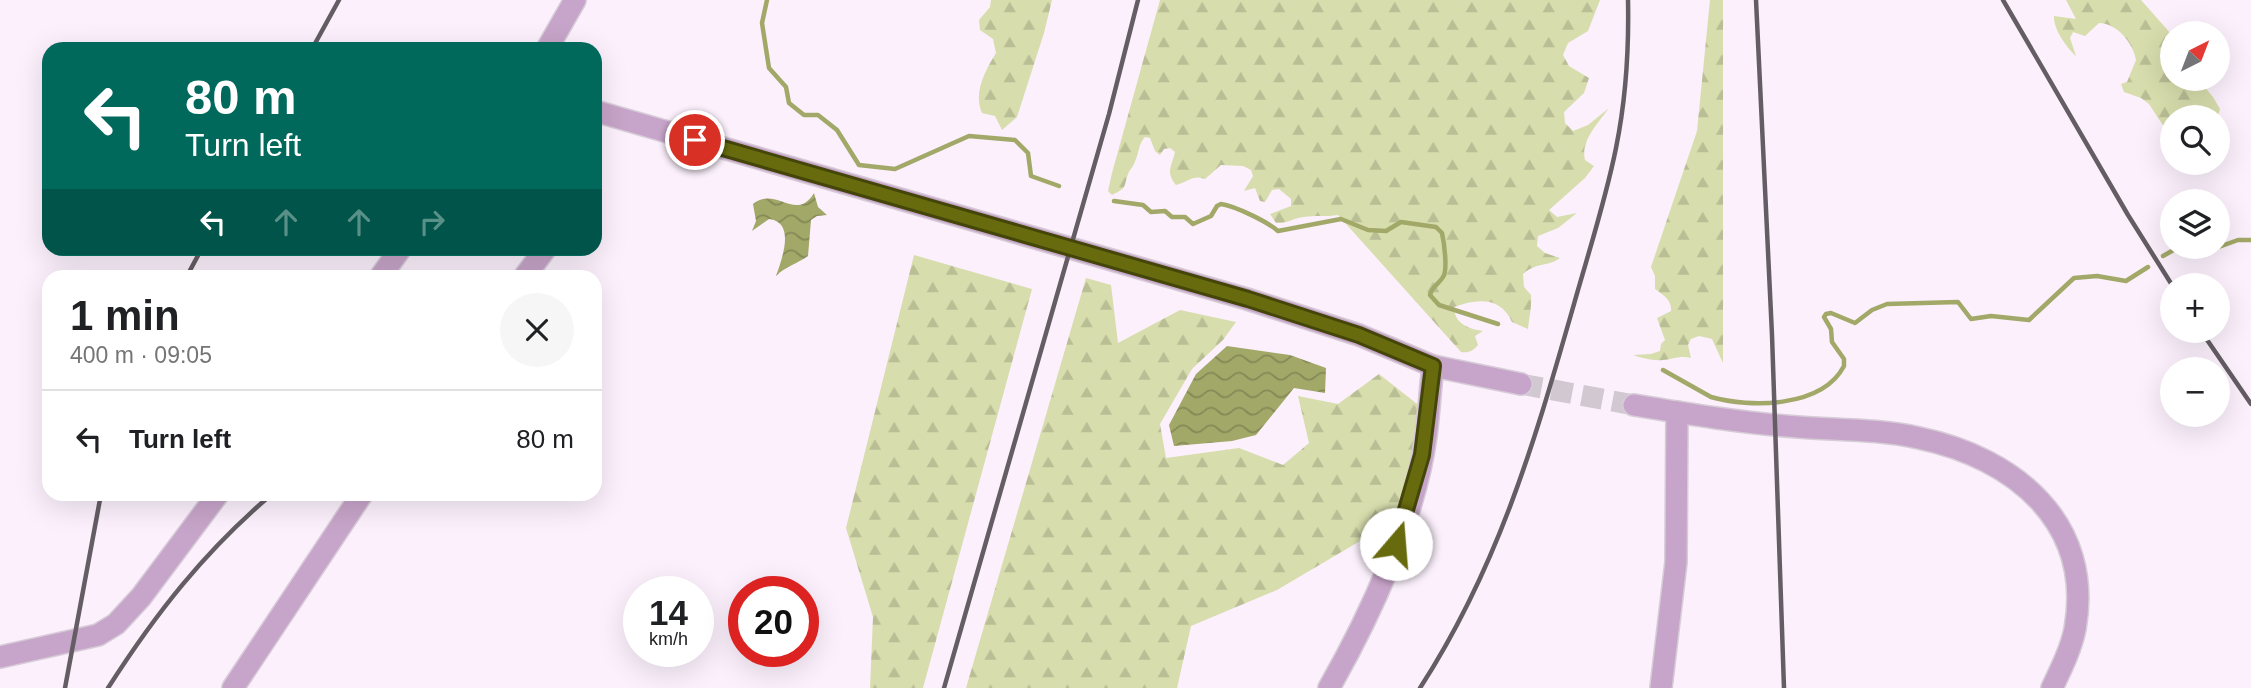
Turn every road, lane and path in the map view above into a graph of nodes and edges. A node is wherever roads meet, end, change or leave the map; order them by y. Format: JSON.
{"nodes":[{"id":1,"x":575,"y":0,"type":"edge"},
{"id":2,"x":551,"y":42,"type":"edge"},
{"id":3,"x":602,"y":113,"type":"edge"},
{"id":4,"x":1433,"y":366,"type":"junction"},
{"id":5,"x":1521,"y":384,"type":"tunnel mouth"},
{"id":6,"x":1634,"y":405,"type":"tunnel mouth"},
{"id":7,"x":1676,"y":412,"type":"junction"},
{"id":8,"x":213,"y":501,"type":"edge"},
{"id":9,"x":357,"y":501,"type":"edge"},
{"id":10,"x":0,"y":657,"type":"edge"},
{"id":11,"x":233,"y":688,"type":"edge"},
{"id":12,"x":1329,"y":688,"type":"edge"},
{"id":13,"x":1661,"y":688,"type":"edge"},
{"id":14,"x":2052,"y":688,"type":"edge"}],
"edges":[{"from":1,"to":2,"type":"street"},
{"from":3,"to":4,"type":"street"},
{"from":4,"to":5,"type":"street"},
{"from":4,"to":12,"type":"street"},
{"from":6,"to":7,"type":"street"},
{"from":7,"to":13,"type":"street"},
{"from":7,"to":14,"type":"street"},
{"from":8,"to":10,"type":"street"},
{"from":9,"to":11,"type":"street"}]}
